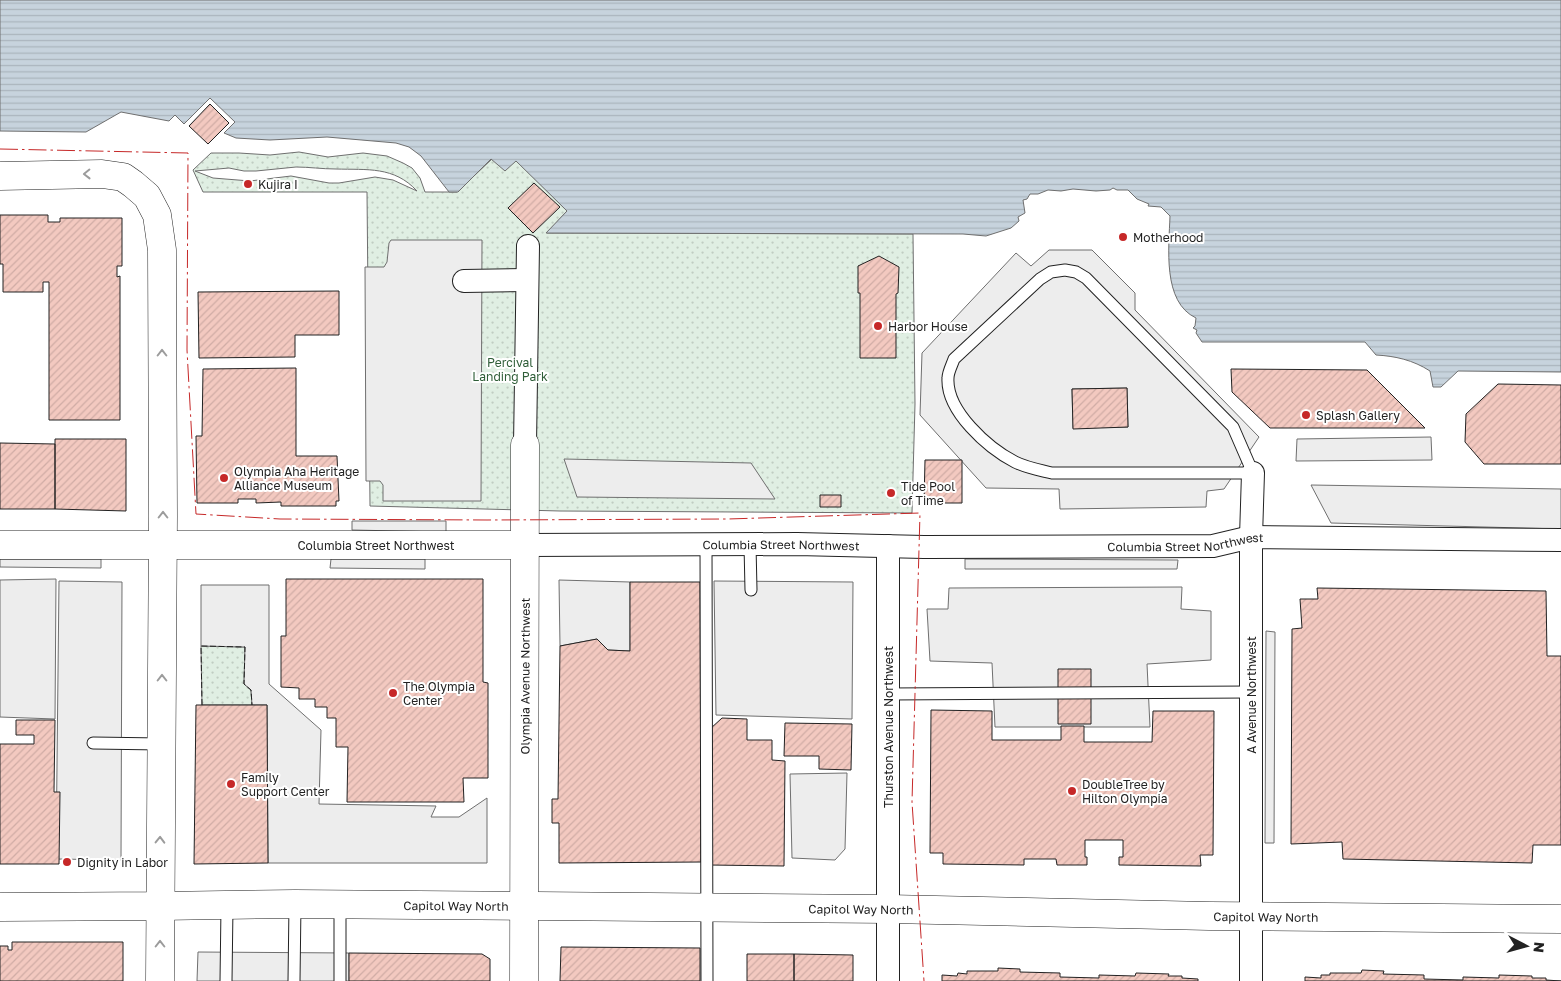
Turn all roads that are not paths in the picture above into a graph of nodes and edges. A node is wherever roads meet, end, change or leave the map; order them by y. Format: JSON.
{"nodes":[{"id":1,"x":0,"y":176,"type":"edge"},
{"id":2,"x":528,"y":246,"type":"dead end"},
{"id":3,"x":527,"y":280,"type":"junction"},
{"id":4,"x":464,"y":282,"type":"dead end"},
{"id":5,"x":525,"y":445,"type":"joint"},
{"id":6,"x":1253,"y":474,"type":"junction"},
{"id":7,"x":1252,"y":537,"type":"junction"},
{"id":8,"x":1561,"y":540,"type":"edge"},
{"id":9,"x":750,"y":544,"type":"junction"},
{"id":10,"x":0,"y":545,"type":"edge"},
{"id":11,"x":162,"y":545,"type":"junction"},
{"id":12,"x":525,"y":545,"type":"junction"},
{"id":13,"x":706,"y":545,"type":"junction"},
{"id":14,"x":888,"y":546,"type":"junction"},
{"id":15,"x":751,"y":590,"type":"dead end"},
{"id":16,"x":1252,"y":692,"type":"junction"},
{"id":17,"x":888,"y":694,"type":"junction"},
{"id":18,"x":93,"y":743,"type":"dead end"},
{"id":19,"x":161,"y":744,"type":"junction"},
{"id":20,"x":296,"y":904,"type":"junction"},
{"id":21,"x":340,"y":905,"type":"junction"},
{"id":22,"x":160,"y":906,"type":"junction"},
{"id":23,"x":227,"y":906,"type":"junction"},
{"id":24,"x":524,"y":906,"type":"junction"},
{"id":25,"x":0,"y":907,"type":"edge"},
{"id":26,"x":708,"y":907,"type":"junction"},
{"id":27,"x":889,"y":908,"type":"junction"},
{"id":28,"x":1252,"y":917,"type":"junction"},
{"id":29,"x":1561,"y":919,"type":"edge"},
{"id":30,"x":160,"y":981,"type":"edge"},
{"id":31,"x":226,"y":981,"type":"edge"},
{"id":32,"x":294,"y":981,"type":"edge"},
{"id":33,"x":340,"y":981,"type":"edge"},
{"id":34,"x":524,"y":981,"type":"edge"},
{"id":35,"x":708,"y":981,"type":"edge"},
{"id":36,"x":888,"y":981,"type":"edge"},
{"id":37,"x":1251,"y":981,"type":"edge"}],
"edges":[{"from":11,"to":1,"type":"street","one_way":true},
{"from":2,"to":3,"type":"street"},
{"from":3,"to":4,"type":"street"},
{"from":3,"to":5,"type":"street"},
{"from":5,"to":12,"type":"street","name":"Olympia Avenue Northwest"},
{"from":6,"to":6,"type":"lane"},
{"from":6,"to":7,"type":"street","name":"A Avenue Northwest"},
{"from":7,"to":8,"type":"street","name":"Columbia Street Northwest"},
{"from":7,"to":14,"type":"street","name":"Columbia Street Northwest"},
{"from":7,"to":16,"type":"street","name":"A Avenue Northwest"},
{"from":9,"to":13,"type":"street","name":"Columbia Street Northwest"},
{"from":9,"to":14,"type":"street","name":"Columbia Street Northwest"},
{"from":9,"to":15,"type":"lane"},
{"from":10,"to":11,"type":"street","name":"Columbia Street Northwest"},
{"from":11,"to":12,"type":"street","name":"Columbia Street Northwest"},
{"from":19,"to":11,"type":"street","one_way":true},
{"from":12,"to":13,"type":"street","name":"Columbia Street Northwest"},
{"from":12,"to":24,"type":"street","name":"Olympia Avenue Northwest"},
{"from":13,"to":26,"type":"lane"},
{"from":14,"to":17,"type":"street","name":"Thurston Avenue Northwest"},
{"from":16,"to":17,"type":"lane"},
{"from":16,"to":28,"type":"street","name":"A Avenue Northwest"},
{"from":17,"to":27,"type":"street","name":"Thurston Avenue Northwest"},
{"from":18,"to":19,"type":"lane"},
{"from":22,"to":19,"type":"street","one_way":true},
{"from":20,"to":21,"type":"street","name":"Capitol Way North"},
{"from":20,"to":23,"type":"street","name":"Capitol Way North"},
{"from":20,"to":32,"type":"lane"},
{"from":21,"to":24,"type":"street","name":"Capitol Way North"},
{"from":21,"to":33,"type":"lane"},
{"from":22,"to":23,"type":"street","name":"Capitol Way North"},
{"from":22,"to":25,"type":"street","name":"Capitol Way North"},
{"from":30,"to":22,"type":"street","one_way":true},
{"from":23,"to":31,"type":"lane"},
{"from":24,"to":26,"type":"street","name":"Capitol Way North"},
{"from":24,"to":34,"type":"street","name":"Olympia Avenue Northwest"},
{"from":26,"to":27,"type":"street","name":"Capitol Way North"},
{"from":26,"to":35,"type":"lane"},
{"from":27,"to":28,"type":"street","name":"Capitol Way North"},
{"from":27,"to":36,"type":"street","name":"Thurston Avenue Northwest"},
{"from":28,"to":29,"type":"street","name":"Capitol Way North"},
{"from":28,"to":37,"type":"street","name":"A Avenue Northwest"}]}
